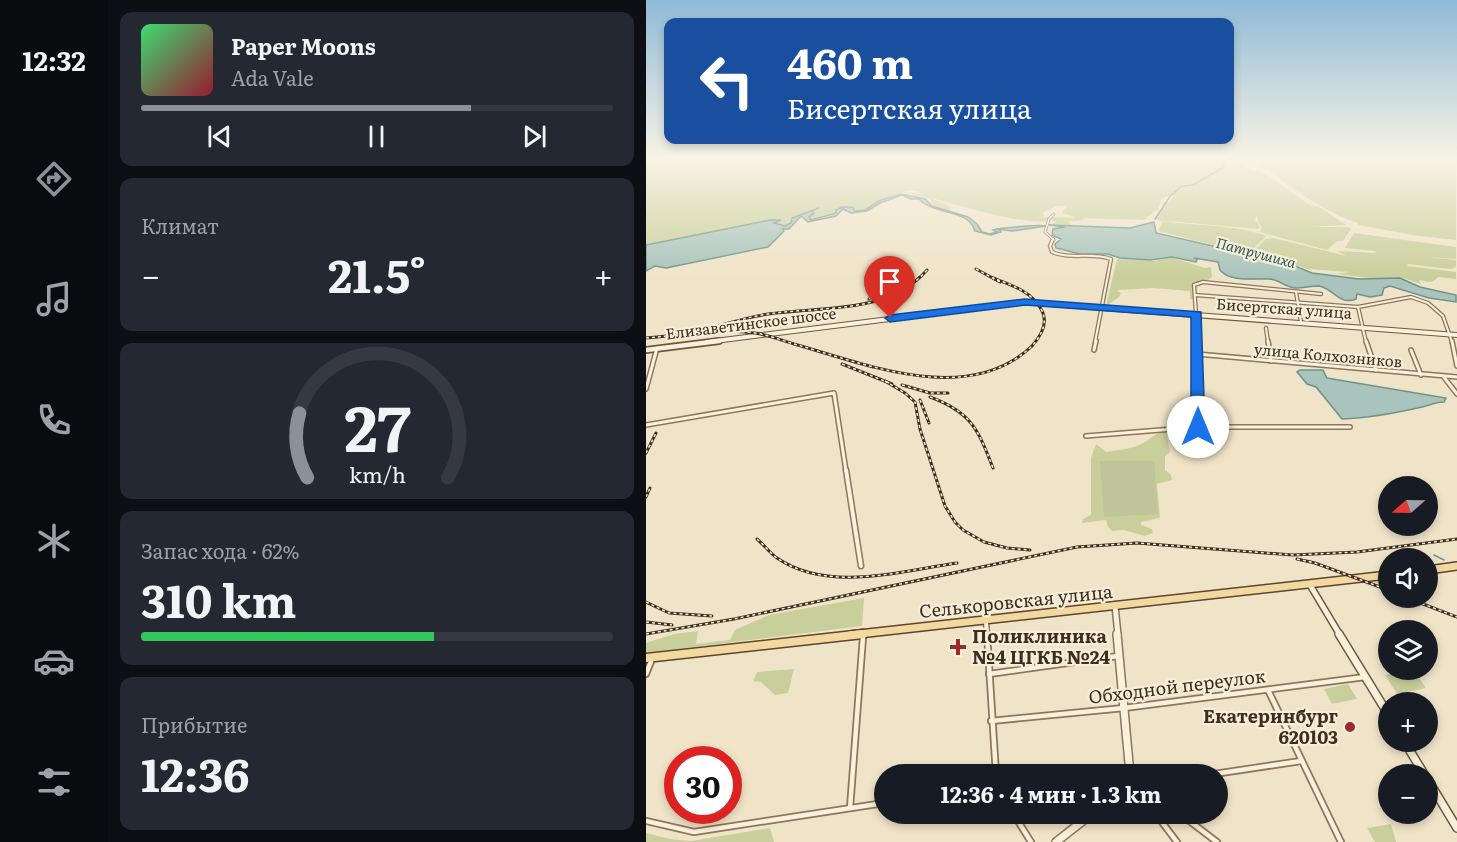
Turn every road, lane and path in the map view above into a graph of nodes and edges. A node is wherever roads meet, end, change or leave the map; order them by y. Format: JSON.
{"nodes":[{"id":1,"x":1054,"y":214,"type":"dead end"},
{"id":2,"x":1296,"y":292,"type":"junction"},
{"id":3,"x":1321,"y":294,"type":"dead end"},
{"id":4,"x":1195,"y":295,"type":"junction"},
{"id":5,"x":1038,"y":303,"type":"joint"},
{"id":6,"x":1298,"y":303,"type":"junction"},
{"id":7,"x":1358,"y":307,"type":"junction"},
{"id":8,"x":1102,"y":308,"type":"junction"},
{"id":9,"x":1197,"y":315,"type":"junction"},
{"id":10,"x":1300,"y":323,"type":"junction"},
{"id":11,"x":1362,"y":327,"type":"junction"},
{"id":12,"x":1266,"y":328,"type":"dead end"},
{"id":13,"x":1450,"y":334,"type":"junction"},
{"id":14,"x":1456,"y":334,"type":"edge"},
{"id":15,"x":657,"y":348,"type":"junction"},
{"id":16,"x":646,"y":350,"type":"edge"},
{"id":17,"x":1094,"y":350,"type":"dead end"},
{"id":18,"x":1411,"y":350,"type":"dead end"},
{"id":19,"x":1197,"y":354,"type":"junction"},
{"id":20,"x":1456,"y":357,"type":"edge"},
{"id":21,"x":1271,"y":361,"type":"junction"},
{"id":22,"x":1456,"y":366,"type":"edge"},
{"id":23,"x":1376,"y":370,"type":"junction"},
{"id":24,"x":1421,"y":375,"type":"junction"},
{"id":25,"x":1443,"y":376,"type":"junction"},
{"id":26,"x":1456,"y":378,"type":"edge"},
{"id":27,"x":646,"y":389,"type":"edge"},
{"id":28,"x":1456,"y":394,"type":"edge"},
{"id":29,"x":646,"y":425,"type":"edge"},
{"id":30,"x":1198,"y":427,"type":"junction"},
{"id":31,"x":1350,"y":427,"type":"dead end"},
{"id":32,"x":1086,"y":436,"type":"dead end"},
{"id":33,"x":1456,"y":566,"type":"edge"},
{"id":34,"x":861,"y":567,"type":"dead end"},
{"id":35,"x":1438,"y":569,"type":"edge"},
{"id":36,"x":1378,"y":576,"type":"edge"},
{"id":37,"x":1310,"y":585,"type":"junction"},
{"id":38,"x":1115,"y":606,"type":"junction"},
{"id":39,"x":986,"y":620,"type":"junction"},
{"id":40,"x":863,"y":633,"type":"junction"},
{"id":41,"x":1119,"y":656,"type":"junction"},
{"id":42,"x":649,"y":658,"type":"edge"},
{"id":43,"x":646,"y":674,"type":"edge"},
{"id":44,"x":989,"y":674,"type":"junction"},
{"id":45,"x":1366,"y":677,"type":"junction"},
{"id":46,"x":1268,"y":690,"type":"junction"},
{"id":47,"x":1378,"y":697,"type":"edge"},
{"id":48,"x":1124,"y":708,"type":"junction"},
{"id":49,"x":991,"y":721,"type":"junction"},
{"id":50,"x":1302,"y":760,"type":"junction"},
{"id":51,"x":995,"y":764,"type":"edge"},
{"id":52,"x":1129,"y":764,"type":"edge"},
{"id":53,"x":1228,"y":772,"type":"edge"},
{"id":54,"x":1438,"y":797,"type":"edge"},
{"id":55,"x":874,"y":804,"type":"edge"},
{"id":56,"x":850,"y":808,"type":"junction"},
{"id":57,"x":646,"y":821,"type":"edge"},
{"id":58,"x":1020,"y":824,"type":"edge"},
{"id":59,"x":1079,"y":824,"type":"edge"},
{"id":60,"x":1164,"y":824,"type":"edge"},
{"id":61,"x":1193,"y":824,"type":"edge"},
{"id":62,"x":1456,"y":828,"type":"edge"},
{"id":63,"x":1031,"y":842,"type":"edge"},
{"id":64,"x":1056,"y":842,"type":"edge"},
{"id":65,"x":1177,"y":842,"type":"edge"},
{"id":66,"x":1217,"y":842,"type":"edge"},
{"id":67,"x":1341,"y":842,"type":"edge"}],
"edges":[{"from":1,"to":8,"type":"street"},
{"from":2,"to":3,"type":"street"},
{"from":2,"to":4,"type":"street"},
{"from":2,"to":6,"type":"street"},
{"from":4,"to":6,"type":"street"},
{"from":4,"to":9,"type":"street"},
{"from":5,"to":8,"type":"main road","name":"Бисертская улица"},
{"from":5,"to":15,"type":"main road","name":"Елизаветинское шоссе"},
{"from":6,"to":7,"type":"street"},
{"from":6,"to":10,"type":"street"},
{"from":7,"to":11,"type":"street"},
{"from":7,"to":13,"type":"street"},
{"from":8,"to":9,"type":"main road","name":"Бисертская улица"},
{"from":8,"to":17,"type":"street"},
{"from":9,"to":10,"type":"main road","name":"Бисертская улица"},
{"from":9,"to":19,"type":"street"},
{"from":10,"to":11,"type":"main road","name":"Бисертская улица"},
{"from":11,"to":13,"type":"main road","name":"Бисертская улица"},
{"from":11,"to":23,"type":"street"},
{"from":12,"to":21,"type":"street"},
{"from":13,"to":14,"type":"main road","name":"Бисертская улица"},
{"from":13,"to":20,"type":"street"},
{"from":15,"to":16,"type":"main road","name":"Елизаветинское шоссе"},
{"from":15,"to":27,"type":"street"},
{"from":18,"to":24,"type":"street"},
{"from":19,"to":21,"type":"street","name":"улица Колхозников"},
{"from":19,"to":30,"type":"street"},
{"from":20,"to":22,"type":"street"},
{"from":21,"to":23,"type":"street","name":"улица Колхозников"},
{"from":23,"to":24,"type":"street","name":"улица Колхозников"},
{"from":24,"to":25,"type":"street","name":"улица Колхозников"},
{"from":25,"to":26,"type":"street","name":"улица Колхозников"},
{"from":25,"to":28,"type":"street"},
{"from":29,"to":34,"type":"street"},
{"from":30,"to":31,"type":"street"},
{"from":30,"to":32,"type":"street"},
{"from":33,"to":35,"type":"main road"},
{"from":36,"to":37,"type":"main road","name":"Селькоровская улица"},
{"from":37,"to":38,"type":"main road","name":"Селькоровская улица"},
{"from":37,"to":45,"type":"main road"},
{"from":38,"to":39,"type":"main road","name":"Селькоровская улица"},
{"from":38,"to":41,"type":"main road"},
{"from":39,"to":40,"type":"main road","name":"Селькоровская улица"},
{"from":39,"to":44,"type":"street"},
{"from":40,"to":42,"type":"main road","name":"Селькоровская улица"},
{"from":40,"to":56,"type":"street"},
{"from":41,"to":44,"type":"street"},
{"from":41,"to":48,"type":"main road"},
{"from":42,"to":43,"type":"street"},
{"from":44,"to":49,"type":"street"},
{"from":45,"to":46,"type":"street","name":"Обходной переулок"},
{"from":45,"to":47,"type":"main road"},
{"from":46,"to":48,"type":"street","name":"Обходной переулок"},
{"from":46,"to":50,"type":"street"},
{"from":48,"to":49,"type":"street","name":"Обходной переулок"},
{"from":48,"to":52,"type":"main road"},
{"from":49,"to":51,"type":"street"},
{"from":50,"to":53,"type":"street"},
{"from":50,"to":67,"type":"street"},
{"from":54,"to":62,"type":"main road"},
{"from":55,"to":56,"type":"street"},
{"from":56,"to":57,"type":"street"},
{"from":58,"to":63,"type":"street"},
{"from":59,"to":64,"type":"main road"},
{"from":60,"to":65,"type":"street"},
{"from":61,"to":66,"type":"street"}]}
